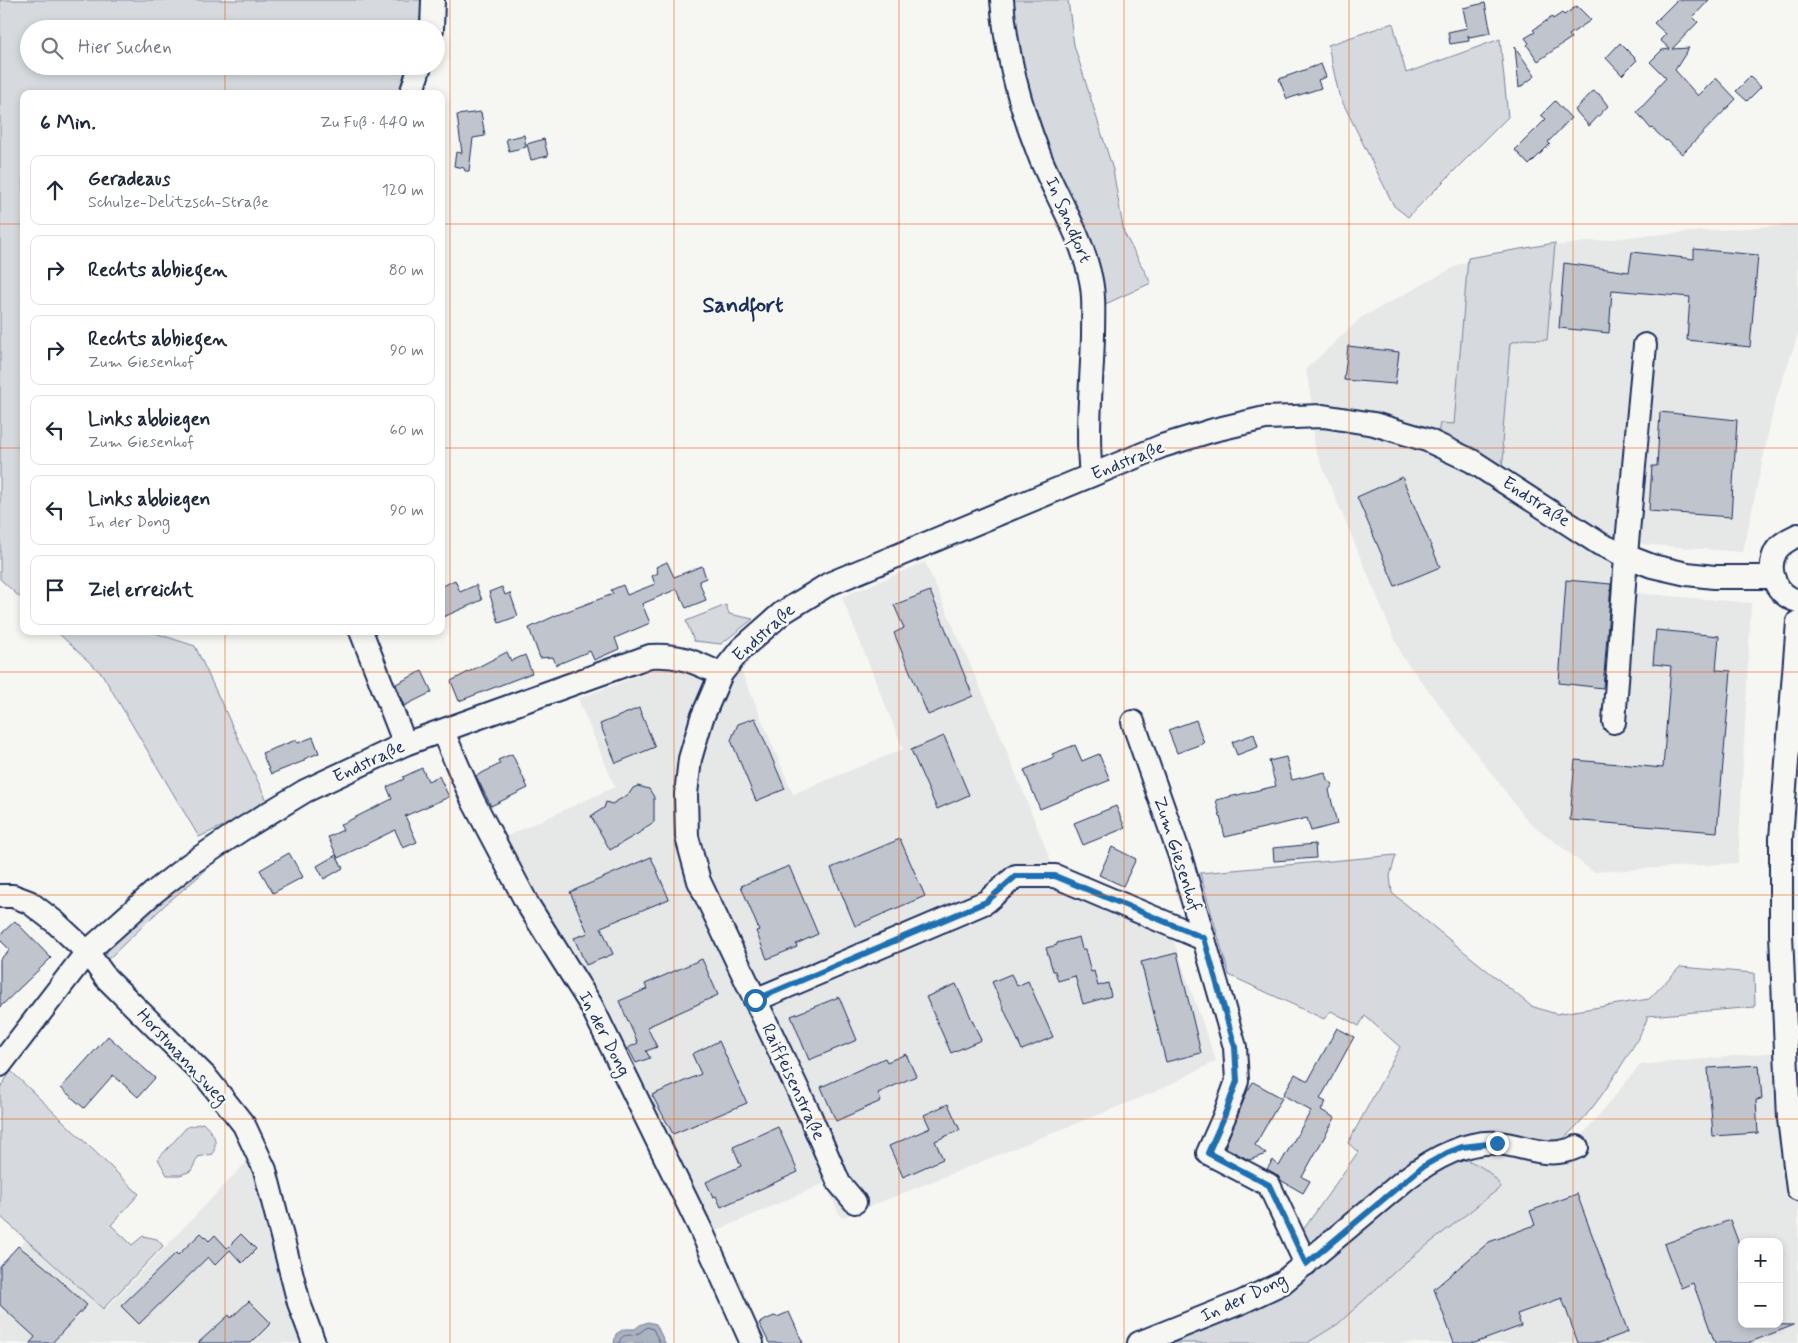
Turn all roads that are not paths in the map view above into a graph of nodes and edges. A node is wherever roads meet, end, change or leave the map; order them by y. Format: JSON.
{"nodes":[{"id":1,"x":433,"y":0,"type":"edge"},
{"id":2,"x":1002,"y":0,"type":"edge"},
{"id":3,"x":432,"y":20,"type":"edge"},
{"id":4,"x":417,"y":75,"type":"edge"},
{"id":5,"x":412,"y":90,"type":"edge"},
{"id":6,"x":1645,"y":345,"type":"dead end"},
{"id":7,"x":1091,"y":475,"type":"junction"},
{"id":8,"x":1798,"y":535,"type":"edge"},
{"id":9,"x":1626,"y":556,"type":"junction"},
{"id":10,"x":1773,"y":577,"type":"junction"},
{"id":11,"x":1798,"y":601,"type":"edge"},
{"id":12,"x":1798,"y":622,"type":"edge"},
{"id":13,"x":363,"y":635,"type":"edge"},
{"id":14,"x":721,"y":674,"type":"junction"},
{"id":15,"x":1133,"y":722,"type":"dead end"},
{"id":16,"x":1614,"y":722,"type":"dead end"},
{"id":17,"x":444,"y":732,"type":"junction"},
{"id":18,"x":405,"y":744,"type":"junction"},
{"id":19,"x":0,"y":896,"type":"edge"},
{"id":20,"x":1204,"y":938,"type":"junction"},
{"id":21,"x":86,"y":952,"type":"junction"},
{"id":22,"x":755,"y":1000,"type":"junction"},
{"id":23,"x":0,"y":1065,"type":"edge"},
{"id":24,"x":1577,"y":1147,"type":"dead end"},
{"id":25,"x":1798,"y":1189,"type":"edge"},
{"id":26,"x":855,"y":1202,"type":"dead end"},
{"id":27,"x":1306,"y":1264,"type":"junction"},
{"id":28,"x":314,"y":1343,"type":"edge"},
{"id":29,"x":752,"y":1343,"type":"edge"},
{"id":30,"x":1139,"y":1343,"type":"edge"}],
"edges":[{"from":1,"to":3,"type":"street"},
{"from":2,"to":7,"type":"street","name":"In Sandfort"},
{"from":4,"to":5,"type":"street"},
{"from":6,"to":9,"type":"street"},
{"from":7,"to":9,"type":"street","name":"Endstraße"},
{"from":7,"to":14,"type":"street","name":"Endstraße"},
{"from":8,"to":10,"type":"street"},
{"from":9,"to":10,"type":"street","name":"Endstraße"},
{"from":9,"to":16,"type":"street"},
{"from":10,"to":11,"type":"street"},
{"from":12,"to":25,"type":"street"},
{"from":13,"to":18,"type":"street"},
{"from":14,"to":17,"type":"street","name":"Endstraße"},
{"from":14,"to":22,"type":"street","name":"Raiffeisenstraße"},
{"from":15,"to":20,"type":"street","name":"Zum Giesenhof"},
{"from":17,"to":18,"type":"street","name":"Endstraße"},
{"from":17,"to":29,"type":"street","name":"In der Dong"},
{"from":18,"to":21,"type":"street","name":"Endstraße"},
{"from":19,"to":21,"type":"street"},
{"from":20,"to":22,"type":"street"},
{"from":20,"to":27,"type":"street","name":"Zum Giesenhof"},
{"from":21,"to":23,"type":"street","name":"Endstraße"},
{"from":21,"to":28,"type":"street","name":"Horstmannsweg"},
{"from":22,"to":26,"type":"street","name":"Raiffeisenstraße"},
{"from":24,"to":27,"type":"street","name":"In der Dong"},
{"from":27,"to":30,"type":"street","name":"In der Dong"}]}
